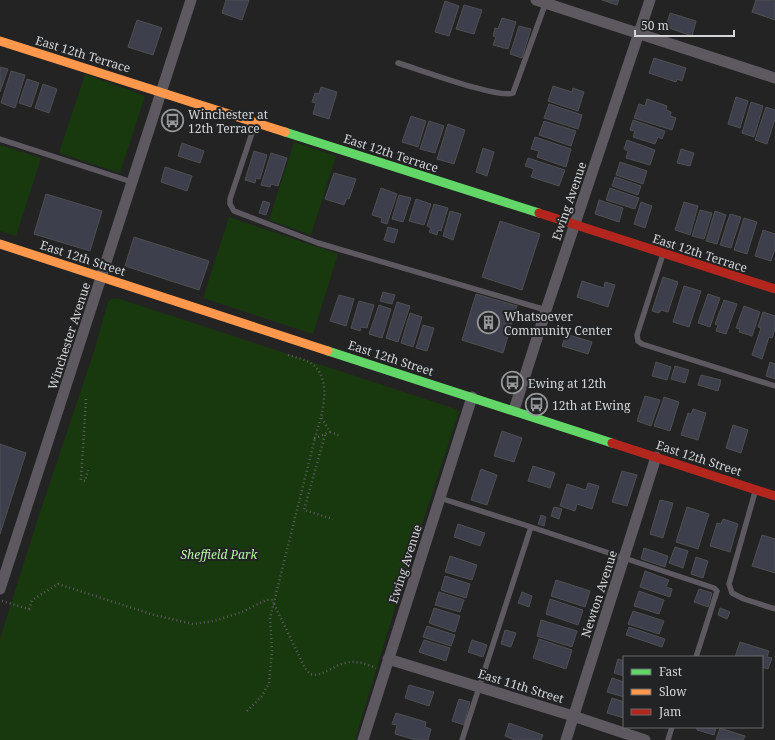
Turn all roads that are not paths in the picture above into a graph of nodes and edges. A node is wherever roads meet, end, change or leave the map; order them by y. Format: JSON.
{"nodes":[{"id":1,"x":191,"y":0,"type":"edge"},
{"id":2,"x":650,"y":0,"type":"edge"},
{"id":3,"x":543,"y":1,"type":"edge"},
{"id":4,"x":639,"y":34,"type":"junction"},
{"id":5,"x":0,"y":41,"type":"edge"},
{"id":6,"x":398,"y":63,"type":"dead end"},
{"id":7,"x":775,"y":78,"type":"edge"},
{"id":8,"x":162,"y":92,"type":"junction"},
{"id":9,"x":256,"y":122,"type":"junction"},
{"id":10,"x":0,"y":139,"type":"edge"},
{"id":11,"x":132,"y":182,"type":"junction"},
{"id":12,"x":574,"y":226,"type":"junction"},
{"id":13,"x":0,"y":244,"type":"edge"},
{"id":14,"x":663,"y":254,"type":"junction"},
{"id":15,"x":102,"y":276,"type":"junction"},
{"id":16,"x":775,"y":290,"type":"edge"},
{"id":17,"x":546,"y":310,"type":"junction"},
{"id":18,"x":775,"y":386,"type":"edge"},
{"id":19,"x":472,"y":396,"type":"junction"},
{"id":20,"x":514,"y":410,"type":"junction"},
{"id":21,"x":656,"y":456,"type":"junction"},
{"id":22,"x":756,"y":489,"type":"junction"},
{"id":23,"x":775,"y":496,"type":"edge"},
{"id":24,"x":440,"y":498,"type":"junction"},
{"id":25,"x":531,"y":527,"type":"junction"},
{"id":26,"x":624,"y":558,"type":"junction"},
{"id":27,"x":0,"y":589,"type":"edge"},
{"id":28,"x":775,"y":609,"type":"edge"},
{"id":29,"x":696,"y":656,"type":"edge"},
{"id":30,"x":388,"y":659,"type":"junction"},
{"id":31,"x":479,"y":687,"type":"junction"},
{"id":32,"x":574,"y":716,"type":"junction"},
{"id":33,"x":672,"y":728,"type":"edge"},
{"id":34,"x":363,"y":740,"type":"edge"},
{"id":35,"x":462,"y":740,"type":"edge"},
{"id":36,"x":566,"y":740,"type":"edge"},
{"id":37,"x":645,"y":740,"type":"edge"},
{"id":38,"x":668,"y":740,"type":"edge"}],
"edges":[{"from":1,"to":8,"type":"street","name":"Winchester Avenue"},
{"from":2,"to":4,"type":"street","name":"Ewing Avenue"},
{"from":3,"to":4,"type":"street"},
{"from":3,"to":6,"type":"lane"},
{"from":4,"to":7,"type":"street"},
{"from":4,"to":12,"type":"street","name":"Ewing Avenue"},
{"from":5,"to":8,"type":"street","name":"East 12th Terrace"},
{"from":8,"to":9,"type":"street","name":"East 12th Terrace"},
{"from":8,"to":11,"type":"street","name":"Winchester Avenue"},
{"from":9,"to":12,"type":"street","name":"East 12th Terrace"},
{"from":9,"to":17,"type":"lane"},
{"from":10,"to":11,"type":"lane"},
{"from":11,"to":15,"type":"street","name":"Winchester Avenue"},
{"from":12,"to":14,"type":"street","name":"East 12th Terrace"},
{"from":12,"to":17,"type":"street","name":"Ewing Avenue"},
{"from":13,"to":15,"type":"street","name":"East 12th Street"},
{"from":14,"to":16,"type":"street","name":"East 12th Terrace"},
{"from":14,"to":18,"type":"lane"},
{"from":15,"to":19,"type":"street","name":"East 12th Street"},
{"from":15,"to":27,"type":"street","name":"Winchester Avenue"},
{"from":17,"to":20,"type":"street","name":"Ewing Avenue"},
{"from":19,"to":20,"type":"street","name":"East 12th Street"},
{"from":19,"to":24,"type":"street","name":"Ewing Avenue"},
{"from":20,"to":21,"type":"street","name":"East 12th Street"},
{"from":21,"to":22,"type":"street","name":"East 12th Street"},
{"from":21,"to":26,"type":"street","name":"Newton Avenue"},
{"from":22,"to":23,"type":"street","name":"East 12th Street"},
{"from":22,"to":28,"type":"lane"},
{"from":24,"to":25,"type":"lane"},
{"from":24,"to":30,"type":"street","name":"Ewing Avenue"},
{"from":25,"to":26,"type":"lane"},
{"from":25,"to":31,"type":"lane"},
{"from":26,"to":29,"type":"lane"},
{"from":26,"to":32,"type":"street","name":"Newton Avenue"},
{"from":30,"to":31,"type":"street","name":"East 11th Street"},
{"from":30,"to":34,"type":"street","name":"Ewing Avenue"},
{"from":31,"to":32,"type":"street","name":"East 11th Street"},
{"from":31,"to":35,"type":"lane"},
{"from":32,"to":36,"type":"street","name":"Newton Avenue"},
{"from":32,"to":37,"type":"street","name":"East 11th Street"},
{"from":33,"to":38,"type":"lane"}]}
